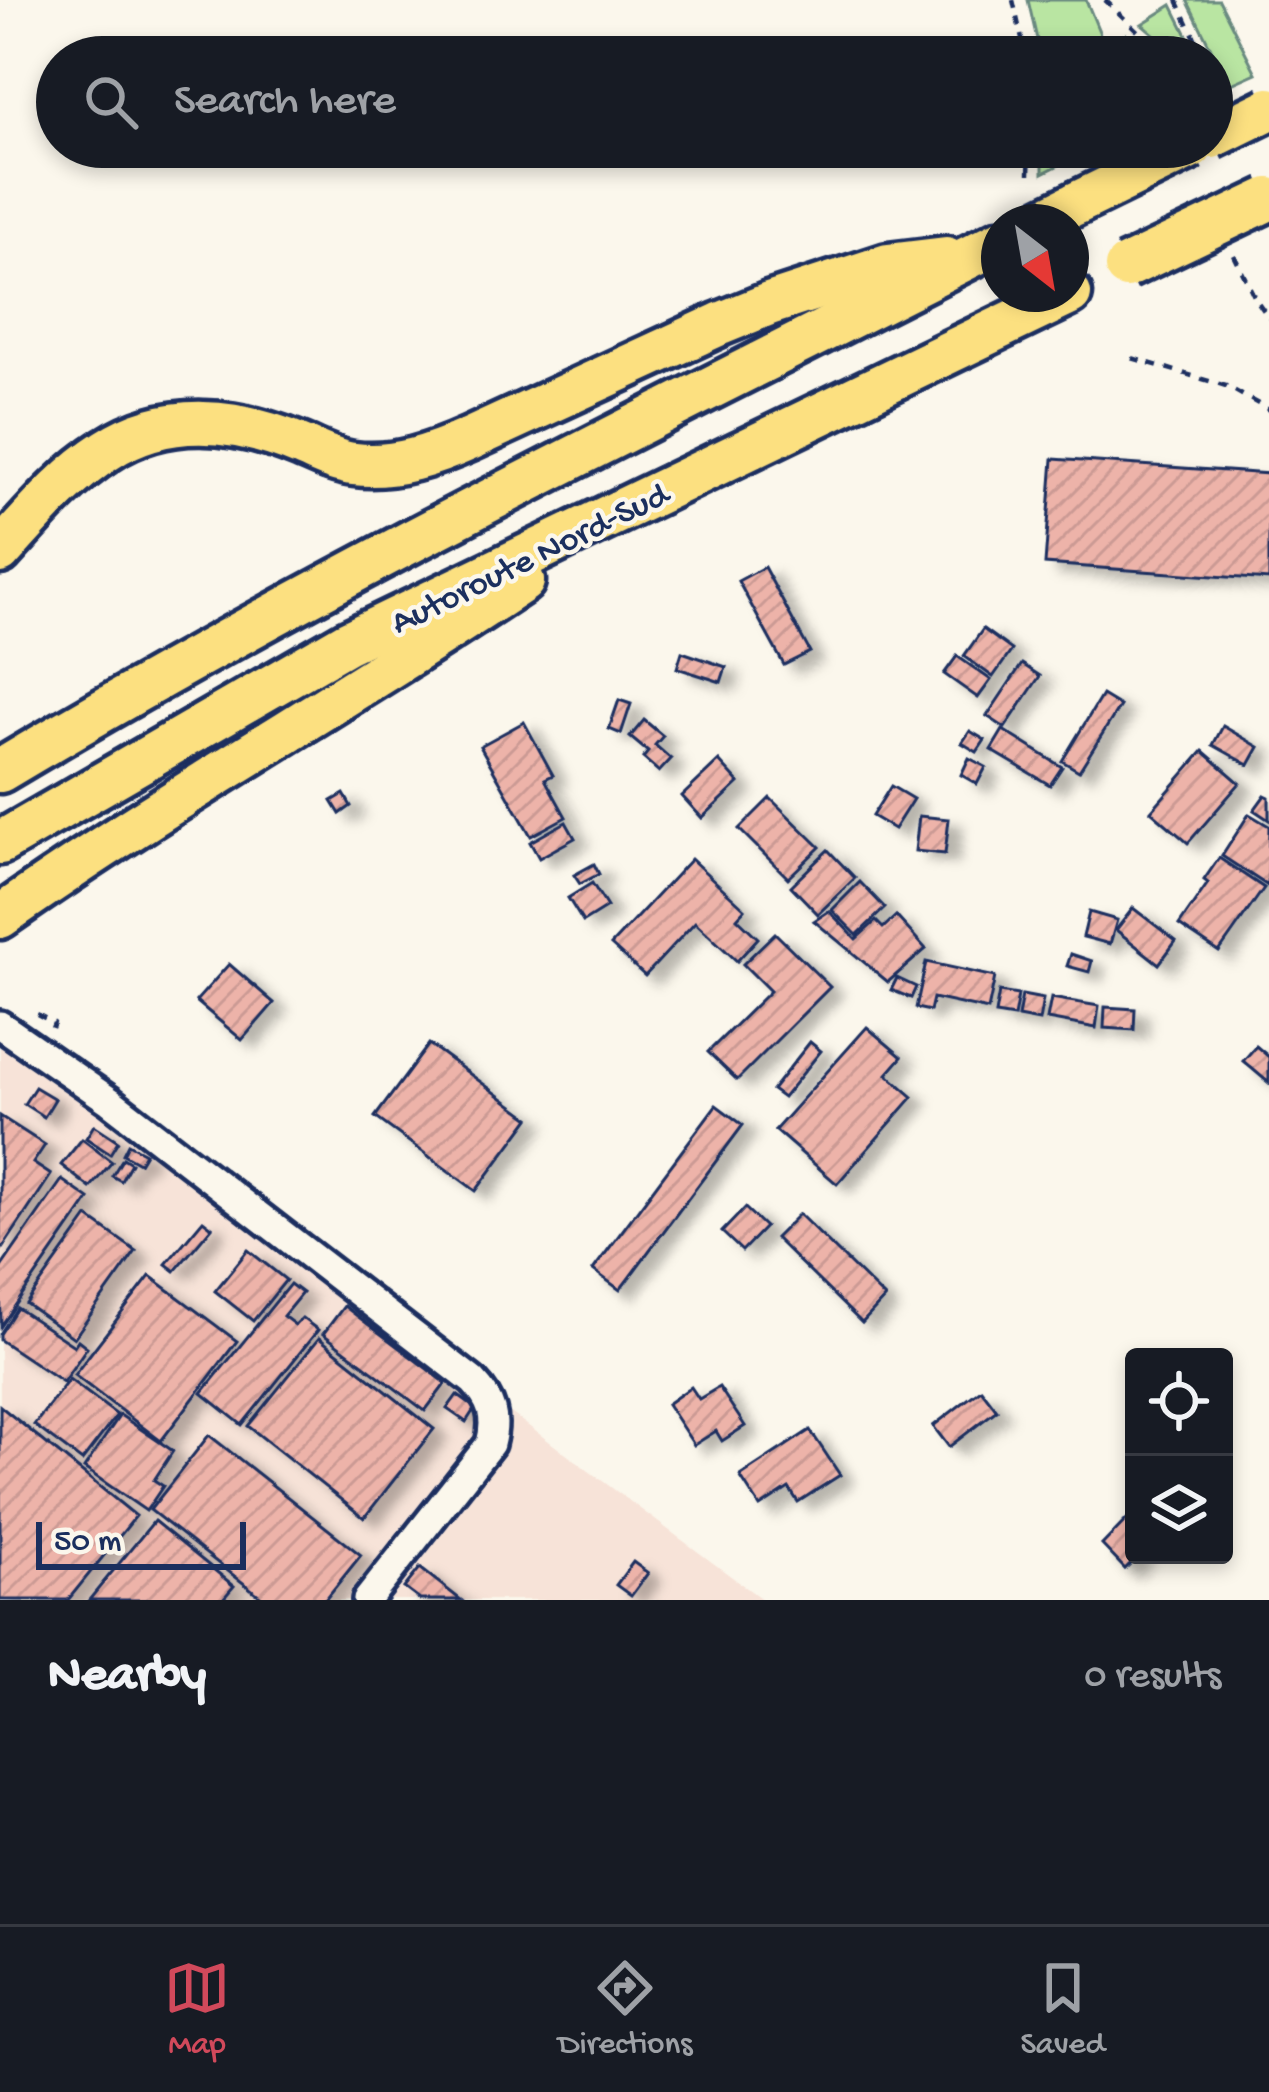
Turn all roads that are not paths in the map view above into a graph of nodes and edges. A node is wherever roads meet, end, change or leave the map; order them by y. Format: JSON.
{"nodes":[{"id":1,"x":1269,"y":110,"type":"edge"},
{"id":2,"x":1233,"y":127,"type":"edge"},
{"id":3,"x":1149,"y":168,"type":"edge"},
{"id":4,"x":1269,"y":199,"type":"edge"},
{"id":5,"x":1075,"y":204,"type":"edge"},
{"id":6,"x":981,"y":249,"type":"edge"},
{"id":7,"x":981,"y":252,"type":"edge"},
{"id":8,"x":1089,"y":285,"type":"edge"},
{"id":9,"x":1032,"y":312,"type":"edge"},
{"id":10,"x":648,"y":496,"type":"junction"},
{"id":11,"x":0,"y":552,"type":"edge"},
{"id":12,"x":0,"y":771,"type":"edge"},
{"id":13,"x":0,"y":843,"type":"edge"},
{"id":14,"x":0,"y":917,"type":"edge"},
{"id":15,"x":0,"y":1025,"type":"edge"},
{"id":16,"x":368,"y":1600,"type":"edge"}],
"edges":[{"from":1,"to":2,"type":"highway","bridge":true},
{"from":3,"to":5,"type":"highway","bridge":true},
{"from":4,"to":8,"type":"highway","name":"Autoroute Nord-Sud","bridge":true},
{"from":6,"to":11,"type":"highway"},
{"from":7,"to":12,"type":"highway","name":"Autoroute Nord-Sud"},
{"from":9,"to":10,"type":"highway","name":"Autoroute Nord-Sud"},
{"from":10,"to":13,"type":"highway","name":"Autoroute Nord-Sud"},
{"from":10,"to":14,"type":"highway"},
{"from":15,"to":16,"type":"street"}]}
